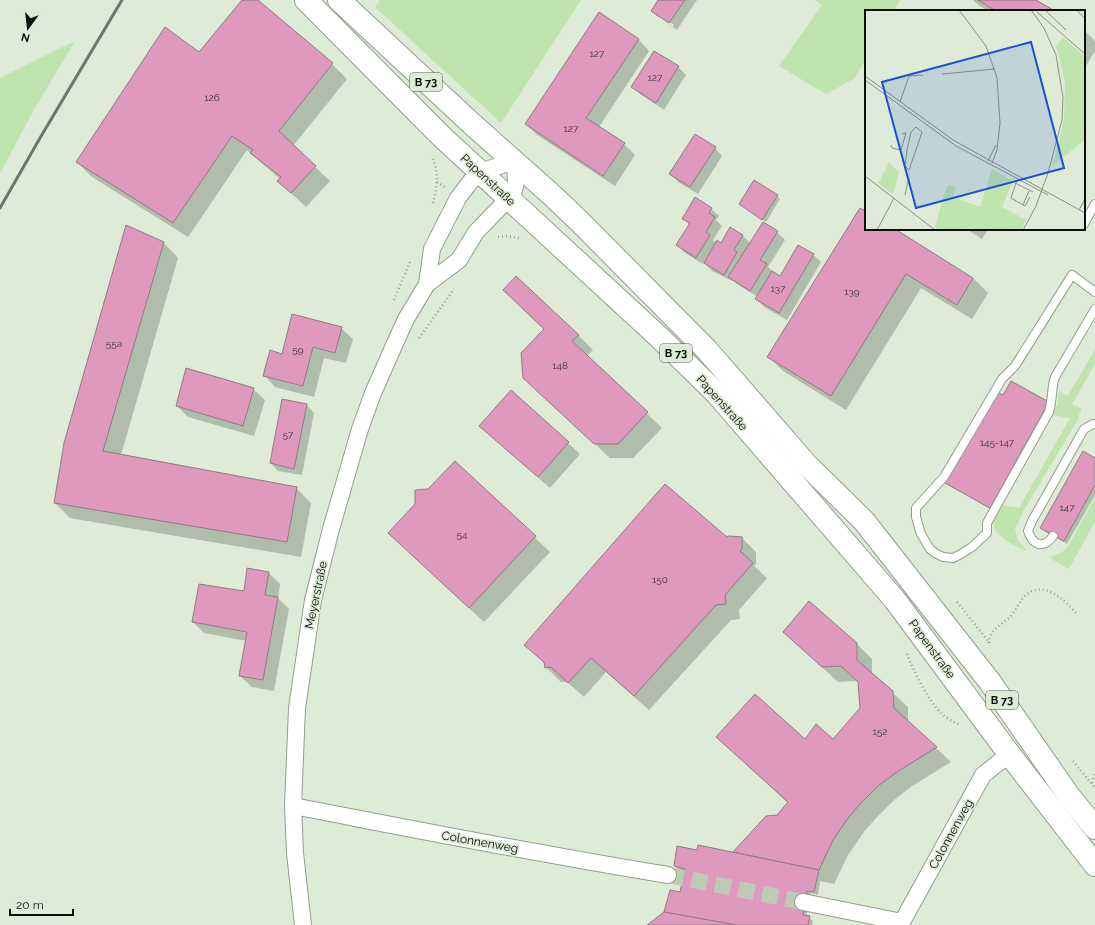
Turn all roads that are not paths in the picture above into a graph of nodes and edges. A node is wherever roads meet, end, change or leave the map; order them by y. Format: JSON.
{"nodes":[{"id":1,"x":306,"y":0,"type":"edge"},
{"id":2,"x":345,"y":2,"type":"edge"},
{"id":3,"x":515,"y":162,"type":"junction"},
{"id":4,"x":480,"y":173,"type":"junction"},
{"id":5,"x":509,"y":200,"type":"junction"},
{"id":6,"x":1095,"y":204,"type":"edge"},
{"id":7,"x":1085,"y":222,"type":"edge"},
{"id":8,"x":427,"y":284,"type":"junction"},
{"id":9,"x":1095,"y":292,"type":"edge"},
{"id":10,"x":1095,"y":309,"type":"edge"},
{"id":11,"x":1095,"y":424,"type":"edge"},
{"id":12,"x":1054,"y":536,"type":"dead end"},
{"id":13,"x":1010,"y":755,"type":"junction"},
{"id":14,"x":293,"y":806,"type":"junction"},
{"id":15,"x":1095,"y":828,"type":"edge"},
{"id":16,"x":1095,"y":865,"type":"edge"},
{"id":17,"x":668,"y":875,"type":"tunnel mouth"},
{"id":18,"x":803,"y":902,"type":"tunnel mouth"},
{"id":19,"x":901,"y":924,"type":"edge"},
{"id":20,"x":303,"y":925,"type":"edge"}],
"edges":[{"from":1,"to":4,"type":"main road","name":"Papenstraße","number":"B 73"},
{"from":2,"to":3,"type":"main road","name":"Papenstraße","number":"B 73"},
{"from":3,"to":4,"type":"street","name":"Meyerstraße"},
{"from":3,"to":5,"type":"street","name":"Meyerstraße"},
{"from":3,"to":15,"type":"main road","name":"Papenstraße","number":"B 73"},
{"from":4,"to":5,"type":"main road","name":"Papenstraße","number":"B 73"},
{"from":4,"to":8,"type":"street","name":"Meyerstraße"},
{"from":5,"to":8,"type":"street","name":"Meyerstraße"},
{"from":5,"to":13,"type":"main road","name":"Papenstraße","number":"B 73"},
{"from":6,"to":7,"type":"lane"},
{"from":8,"to":14,"type":"street","name":"Meyerstraße"},
{"from":9,"to":10,"type":"lane"},
{"from":11,"to":12,"type":"lane"},
{"from":13,"to":16,"type":"main road","name":"Papenstraße","number":"B 73"},
{"from":13,"to":19,"type":"street","name":"Colonnenweg"},
{"from":14,"to":17,"type":"street","name":"Colonnenweg"},
{"from":14,"to":20,"type":"street","name":"Meyerstraße"},
{"from":18,"to":19,"type":"street","name":"Colonnenweg"}]}
